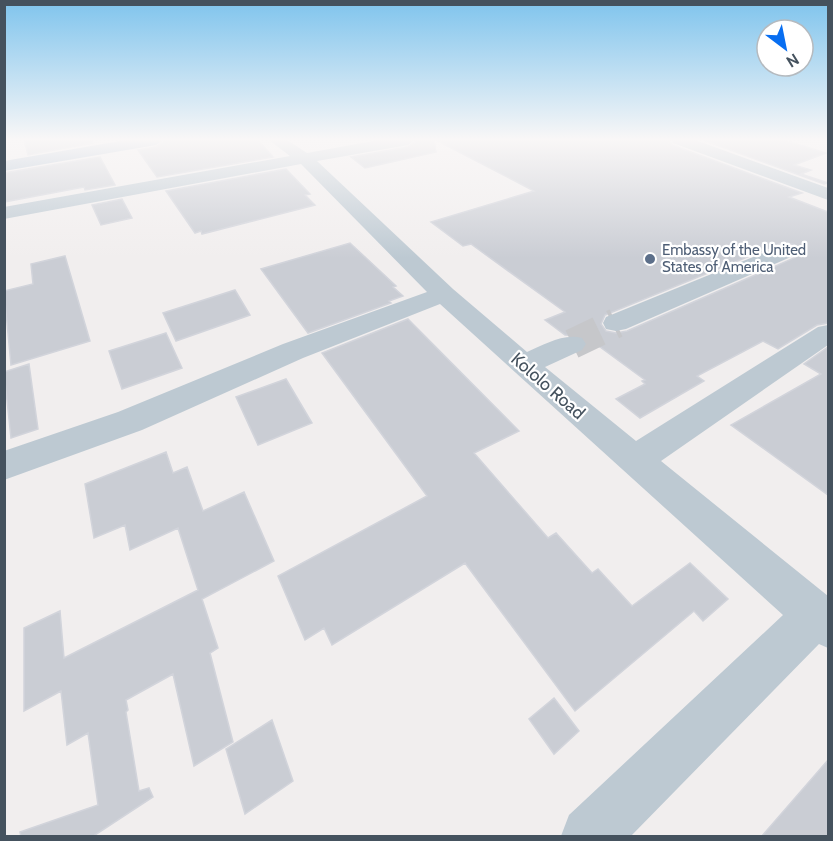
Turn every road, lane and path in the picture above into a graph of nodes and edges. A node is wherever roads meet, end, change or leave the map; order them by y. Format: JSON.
{"nodes":[{"id":1,"x":192,"y":179,"type":"edge"},
{"id":2,"x":326,"y":179,"type":"edge"},
{"id":3,"x":787,"y":179,"type":"edge"},
{"id":4,"x":828,"y":194,"type":"edge"},
{"id":5,"x":4,"y":213,"type":"edge"},
{"id":6,"x":784,"y":251,"type":"dead end"},
{"id":7,"x":444,"y":294,"type":"junction"},
{"id":8,"x":616,"y":323,"type":"tunnel mouth"},
{"id":9,"x":828,"y":333,"type":"edge"},
{"id":10,"x":572,"y":344,"type":"tunnel mouth"},
{"id":11,"x":523,"y":365,"type":"junction"},
{"id":12,"x":635,"y":460,"type":"junction"},
{"id":13,"x":4,"y":466,"type":"edge"},
{"id":14,"x":822,"y":620,"type":"edge"},
{"id":15,"x":590,"y":837,"type":"edge"}],
"edges":[{"from":1,"to":5,"type":"street"},
{"from":2,"to":7,"type":"street","name":"Kololo Road"},
{"from":3,"to":4,"type":"street"},
{"from":6,"to":8,"type":"street"},
{"from":7,"to":11,"type":"street","name":"Kololo Road"},
{"from":7,"to":13,"type":"street"},
{"from":9,"to":12,"type":"street"},
{"from":10,"to":11,"type":"street"},
{"from":11,"to":12,"type":"street","name":"Kololo Road"},
{"from":12,"to":14,"type":"street","name":"Kololo Road"},
{"from":14,"to":15,"type":"street"}]}
